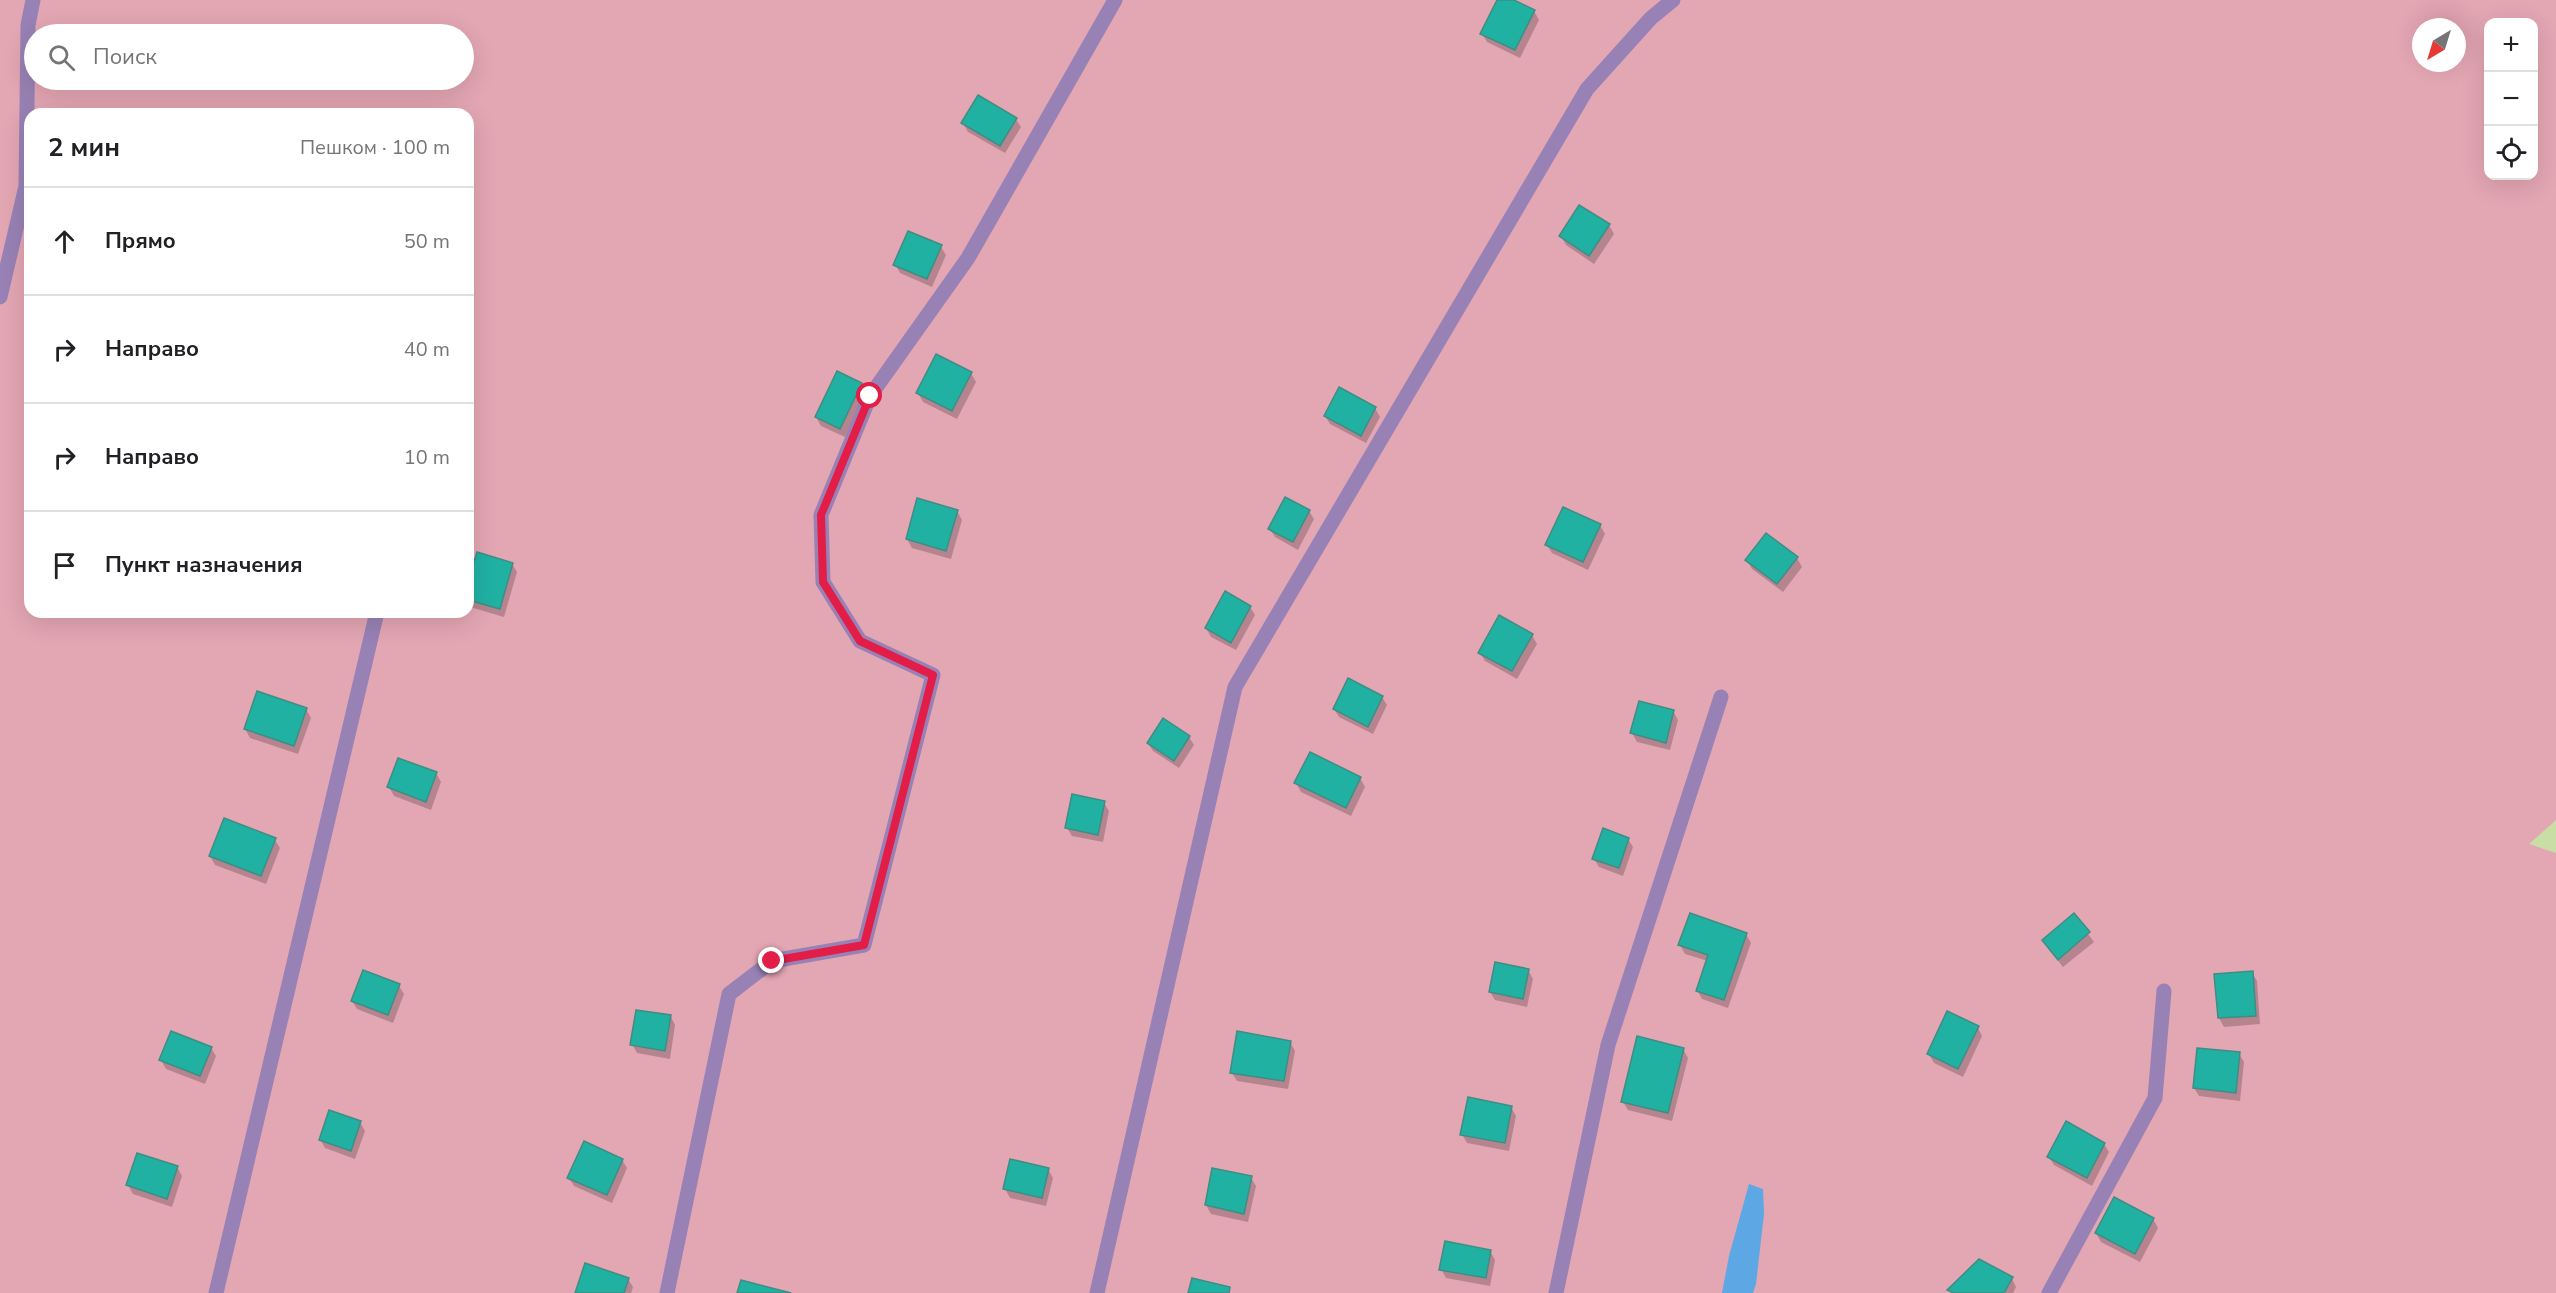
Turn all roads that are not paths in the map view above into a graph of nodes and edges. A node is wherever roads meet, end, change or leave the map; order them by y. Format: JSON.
{"nodes":[{"id":1,"x":33,"y":0,"type":"edge"},
{"id":2,"x":1115,"y":0,"type":"edge"},
{"id":3,"x":1673,"y":0,"type":"edge"},
{"id":4,"x":28,"y":24,"type":"edge"},
{"id":5,"x":27,"y":90,"type":"edge"},
{"id":6,"x":27,"y":108,"type":"edge"},
{"id":7,"x":24,"y":195,"type":"edge"},
{"id":8,"x":0,"y":297,"type":"edge"},
{"id":9,"x":376,"y":618,"type":"edge"},
{"id":10,"x":1721,"y":697,"type":"dead end"},
{"id":11,"x":2164,"y":991,"type":"dead end"},
{"id":12,"x":216,"y":1293,"type":"edge"},
{"id":13,"x":667,"y":1293,"type":"edge"},
{"id":14,"x":1097,"y":1293,"type":"edge"},
{"id":15,"x":1556,"y":1293,"type":"edge"},
{"id":16,"x":2049,"y":1293,"type":"edge"}],
"edges":[{"from":1,"to":4,"type":"lane"},
{"from":2,"to":13,"type":"lane"},
{"from":3,"to":14,"type":"lane"},
{"from":5,"to":6,"type":"lane"},
{"from":7,"to":8,"type":"lane"},
{"from":9,"to":12,"type":"lane"},
{"from":10,"to":15,"type":"lane"},
{"from":11,"to":16,"type":"lane"}]}
